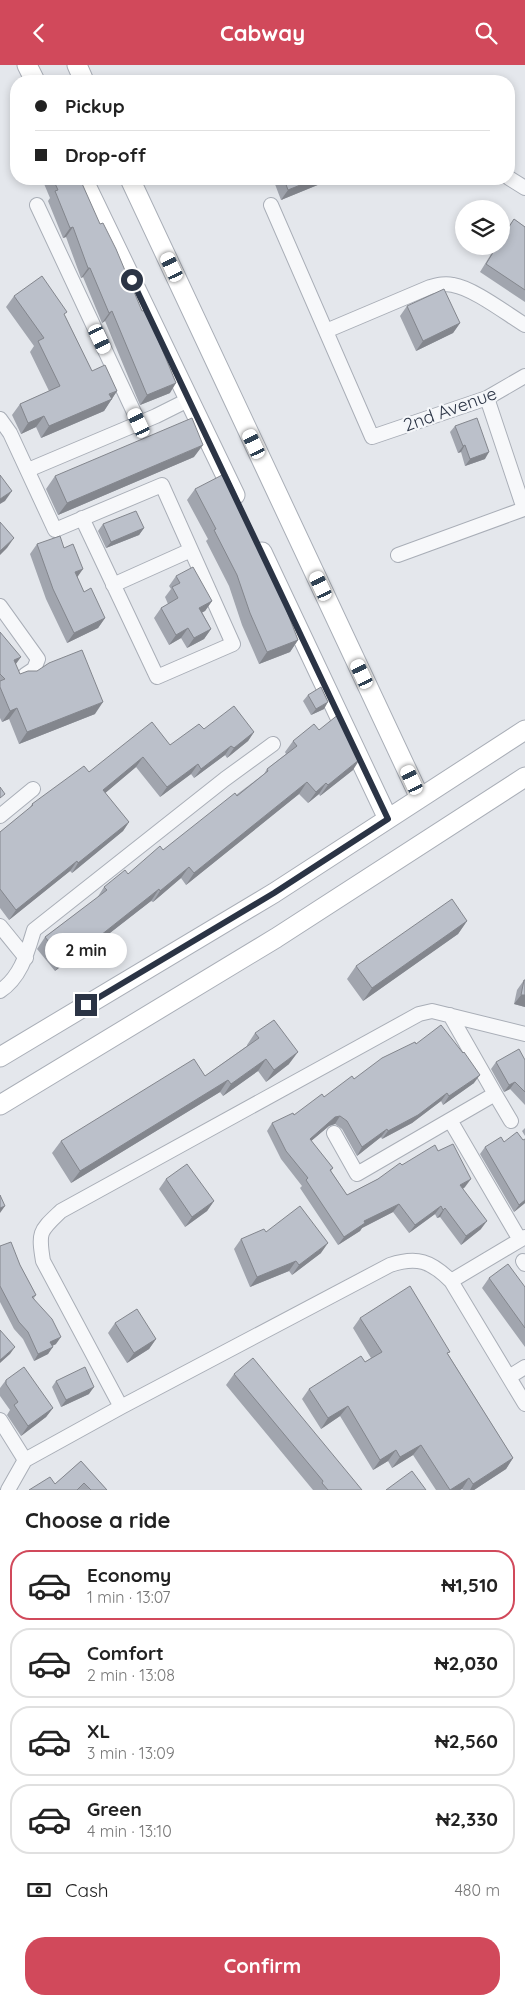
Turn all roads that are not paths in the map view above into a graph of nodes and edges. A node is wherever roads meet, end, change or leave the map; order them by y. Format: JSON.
{"nodes":[{"id":1,"x":85,"y":185,"type":"edge"},
{"id":2,"x":133,"y":185,"type":"edge"},
{"id":3,"x":37,"y":205,"type":"dead end"},
{"id":4,"x":271,"y":205,"type":"dead end"},
{"id":5,"x":525,"y":325,"type":"edge"},
{"id":6,"x":326,"y":331,"type":"junction"},
{"id":7,"x":525,"y":376,"type":"edge"},
{"id":8,"x":487,"y":398,"type":"junction"},
{"id":9,"x":190,"y":399,"type":"junction"},
{"id":10,"x":0,"y":419,"type":"edge"},
{"id":11,"x":139,"y":423,"type":"junction"},
{"id":12,"x":28,"y":470,"type":"junction"},
{"id":13,"x":244,"y":513,"type":"edge"},
{"id":14,"x":82,"y":519,"type":"junction"},
{"id":15,"x":256,"y":539,"type":"edge"},
{"id":16,"x":191,"y":550,"type":"junction"},
{"id":17,"x":398,"y":555,"type":"dead end"},
{"id":18,"x":113,"y":585,"type":"junction"},
{"id":19,"x":0,"y":606,"type":"edge"},
{"id":20,"x":25,"y":675,"type":"edge"},
{"id":21,"x":525,"y":730,"type":"edge"},
{"id":22,"x":273,"y":744,"type":"dead end"},
{"id":23,"x":525,"y":777,"type":"edge"},
{"id":24,"x":33,"y":789,"type":"dead end"},
{"id":25,"x":420,"y":798,"type":"junction"},
{"id":26,"x":0,"y":816,"type":"edge"},
{"id":27,"x":388,"y":819,"type":"junction"},
{"id":28,"x":0,"y":926,"type":"edge"},
{"id":29,"x":26,"y":958,"type":"junction"},
{"id":30,"x":0,"y":991,"type":"edge"},
{"id":31,"x":450,"y":1015,"type":"junction"},
{"id":32,"x":525,"y":1034,"type":"edge"},
{"id":33,"x":0,"y":1057,"type":"edge"},
{"id":34,"x":495,"y":1094,"type":"junction"},
{"id":35,"x":0,"y":1105,"type":"edge"},
{"id":36,"x":450,"y":1120,"type":"junction"},
{"id":37,"x":511,"y":1121,"type":"dead end"},
{"id":38,"x":334,"y":1133,"type":"dead end"},
{"id":39,"x":523,"y":1238,"type":"edge"},
{"id":40,"x":451,"y":1281,"type":"junction"},
{"id":41,"x":525,"y":1367,"type":"edge"},
{"id":42,"x":509,"y":1377,"type":"junction"},
{"id":43,"x":525,"y":1404,"type":"edge"},
{"id":44,"x":121,"y":1407,"type":"junction"},
{"id":45,"x":0,"y":1420,"type":"edge"},
{"id":46,"x":24,"y":1460,"type":"junction"},
{"id":47,"x":8,"y":1490,"type":"edge"}],
"edges":[{"from":1,"to":9,"type":"street"},
{"from":2,"to":25,"type":"street"},
{"from":3,"to":11,"type":"street"},
{"from":4,"to":6,"type":"street"},
{"from":5,"to":6,"type":"street"},
{"from":6,"to":8,"type":"street","name":"2nd Avenue"},
{"from":7,"to":8,"type":"street","name":"2nd Avenue"},
{"from":8,"to":17,"type":"street"},
{"from":9,"to":11,"type":"street"},
{"from":9,"to":13,"type":"street"},
{"from":10,"to":12,"type":"street"},
{"from":11,"to":12,"type":"street"},
{"from":12,"to":14,"type":"street"},
{"from":14,"to":16,"type":"street"},
{"from":14,"to":18,"type":"street"},
{"from":15,"to":27,"type":"street"},
{"from":16,"to":18,"type":"street"},
{"from":16,"to":18,"type":"street"},
{"from":19,"to":20,"type":"street"},
{"from":21,"to":25,"type":"street"},
{"from":22,"to":29,"type":"street"},
{"from":23,"to":35,"type":"street"},
{"from":24,"to":26,"type":"street"},
{"from":25,"to":27,"type":"street"},
{"from":27,"to":33,"type":"street"},
{"from":28,"to":29,"type":"street"},
{"from":29,"to":30,"type":"street"},
{"from":31,"to":32,"type":"street"},
{"from":31,"to":34,"type":"street"},
{"from":31,"to":44,"type":"street"},
{"from":34,"to":36,"type":"street"},
{"from":34,"to":37,"type":"street"},
{"from":36,"to":38,"type":"street"},
{"from":36,"to":39,"type":"street"},
{"from":39,"to":40,"type":"street"},
{"from":40,"to":42,"type":"street"},
{"from":40,"to":44,"type":"street"},
{"from":41,"to":42,"type":"street"},
{"from":42,"to":43,"type":"street"},
{"from":44,"to":46,"type":"street"},
{"from":45,"to":46,"type":"street"},
{"from":46,"to":47,"type":"street"}]}
